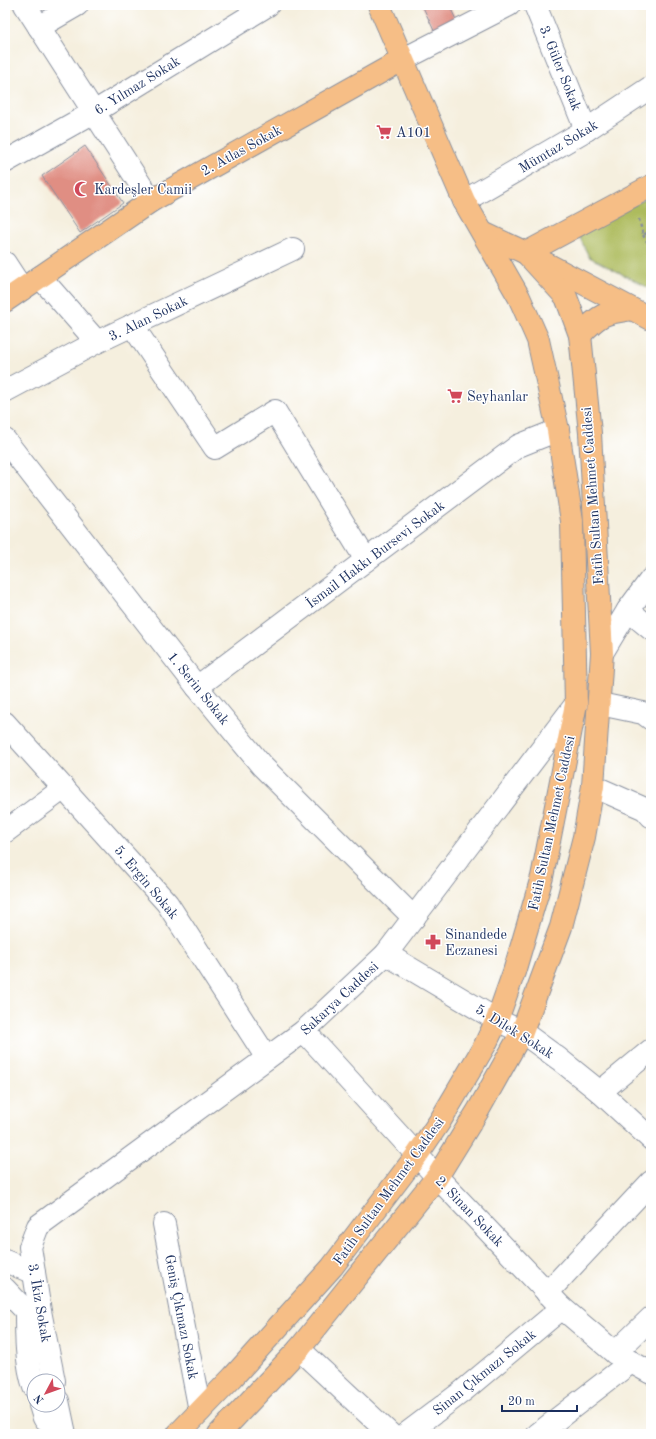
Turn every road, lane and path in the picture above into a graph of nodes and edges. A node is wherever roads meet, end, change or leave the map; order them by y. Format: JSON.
{"nodes":[{"id":1,"x":25,"y":5,"type":"edge"},
{"id":2,"x":77,"y":5,"type":"edge"},
{"id":3,"x":268,"y":5,"type":"edge"},
{"id":4,"x":379,"y":5,"type":"edge"},
{"id":5,"x":508,"y":5,"type":"edge"},
{"id":6,"x":535,"y":5,"type":"edge"},
{"id":7,"x":39,"y":27,"type":"junction"},
{"id":8,"x":402,"y":60,"type":"junction"},
{"id":9,"x":651,"y":87,"type":"edge"},
{"id":10,"x":94,"y":112,"type":"junction"},
{"id":11,"x":586,"y":130,"type":"junction"},
{"id":12,"x":5,"y":162,"type":"edge"},
{"id":13,"x":651,"y":186,"type":"edge"},
{"id":14,"x":151,"y":201,"type":"junction"},
{"id":15,"x":464,"y":201,"type":"junction"},
{"id":16,"x":483,"y":233,"type":"junction"},
{"id":17,"x":643,"y":235,"type":"dead end"},
{"id":18,"x":651,"y":248,"type":"edge"},
{"id":19,"x":293,"y":249,"type":"dead end"},
{"id":20,"x":526,"y":253,"type":"junction"},
{"id":21,"x":5,"y":263,"type":"edge"},
{"id":22,"x":40,"y":277,"type":"junction"},
{"id":23,"x":13,"y":295,"type":"edge"},
{"id":24,"x":519,"y":297,"type":"junction"},
{"id":25,"x":631,"y":309,"type":"junction"},
{"id":26,"x":651,"y":319,"type":"edge"},
{"id":27,"x":132,"y":325,"type":"junction"},
{"id":28,"x":580,"y":335,"type":"junction"},
{"id":29,"x":97,"y":342,"type":"junction"},
{"id":30,"x":5,"y":391,"type":"edge"},
{"id":31,"x":558,"y":430,"type":"junction"},
{"id":32,"x":5,"y":440,"type":"edge"},
{"id":33,"x":366,"y":560,"type":"junction"},
{"id":34,"x":651,"y":579,"type":"edge"},
{"id":35,"x":628,"y":610,"type":"junction"},
{"id":36,"x":651,"y":629,"type":"edge"},
{"id":37,"x":602,"y":652,"type":"junction"},
{"id":38,"x":197,"y":688,"type":"junction"},
{"id":39,"x":576,"y":704,"type":"junction"},
{"id":40,"x":600,"y":704,"type":"junction"},
{"id":41,"x":651,"y":719,"type":"edge"},
{"id":42,"x":5,"y":723,"type":"edge"},
{"id":43,"x":593,"y":786,"type":"junction"},
{"id":44,"x":64,"y":788,"type":"junction"},
{"id":45,"x":651,"y":816,"type":"edge"},
{"id":46,"x":5,"y":832,"type":"edge"},
{"id":47,"x":414,"y":918,"type":"junction"},
{"id":48,"x":386,"y":954,"type":"junction"},
{"id":49,"x":497,"y":1020,"type":"junction"},
{"id":50,"x":304,"y":1031,"type":"junction"},
{"id":51,"x":522,"y":1032,"type":"junction"},
{"id":52,"x":651,"y":1050,"type":"edge"},
{"id":53,"x":267,"y":1058,"type":"junction"},
{"id":54,"x":600,"y":1092,"type":"junction"},
{"id":55,"x":651,"y":1139,"type":"edge"},
{"id":56,"x":417,"y":1155,"type":"junction"},
{"id":57,"x":437,"y":1177,"type":"junction"},
{"id":58,"x":651,"y":1182,"type":"edge"},
{"id":59,"x":164,"y":1224,"type":"dead end"},
{"id":60,"x":38,"y":1226,"type":"joint"},
{"id":61,"x":5,"y":1260,"type":"edge"},
{"id":62,"x":34,"y":1273,"type":"junction"},
{"id":63,"x":5,"y":1288,"type":"edge"},
{"id":64,"x":547,"y":1293,"type":"junction"},
{"id":65,"x":562,"y":1308,"type":"junction"},
{"id":66,"x":651,"y":1318,"type":"edge"},
{"id":67,"x":299,"y":1349,"type":"junction"},
{"id":68,"x":623,"y":1357,"type":"junction"},
{"id":69,"x":31,"y":1373,"type":"edge"},
{"id":70,"x":52,"y":1373,"type":"edge"},
{"id":71,"x":651,"y":1373,"type":"edge"},
{"id":72,"x":200,"y":1411,"type":"junction"},
{"id":73,"x":42,"y":1413,"type":"edge"},
{"id":74,"x":60,"y":1413,"type":"edge"},
{"id":75,"x":64,"y":1432,"type":"edge"},
{"id":76,"x":178,"y":1434,"type":"edge"},
{"id":77,"x":218,"y":1434,"type":"edge"},
{"id":78,"x":390,"y":1434,"type":"edge"},
{"id":79,"x":406,"y":1434,"type":"edge"},
{"id":80,"x":538,"y":1434,"type":"edge"}],
"edges":[{"from":1,"to":7,"type":"street"},
{"from":2,"to":7,"type":"street"},
{"from":3,"to":10,"type":"street","name":"6. Yılmaz Sokak"},
{"from":4,"to":8,"type":"main road","name":"Fatih Sultan Mehmet Caddesi"},
{"from":5,"to":8,"type":"street"},
{"from":6,"to":11,"type":"street","name":"3. Güler Sokak"},
{"from":7,"to":10,"type":"street"},
{"from":8,"to":14,"type":"main road","name":"2. Atlas Sokak"},
{"from":8,"to":15,"type":"main road","name":"Fatih Sultan Mehmet Caddesi"},
{"from":9,"to":11,"type":"street","name":"Mümtaz Sokak"},
{"from":10,"to":12,"type":"street","name":"6. Yılmaz Sokak"},
{"from":10,"to":14,"type":"street"},
{"from":11,"to":15,"type":"street","name":"Mümtaz Sokak"},
{"from":13,"to":20,"type":"main road"},
{"from":14,"to":22,"type":"main road","name":"2. Atlas Sokak"},
{"from":15,"to":16,"type":"main road","name":"Fatih Sultan Mehmet Caddesi"},
{"from":16,"to":20,"type":"main road"},
{"from":16,"to":24,"type":"main road","name":"Fatih Sultan Mehmet Caddesi"},
{"from":17,"to":18,"type":"path"},
{"from":19,"to":27,"type":"street","name":"3. Alan Sokak"},
{"from":20,"to":24,"type":"main road"},
{"from":20,"to":25,"type":"main road"},
{"from":20,"to":28,"type":"main road","name":"Fatih Sultan Mehmet Caddesi"},
{"from":21,"to":23,"type":"street"},
{"from":22,"to":23,"type":"main road","name":"2. Atlas Sokak"},
{"from":22,"to":29,"type":"street"},
{"from":24,"to":31,"type":"main road","name":"Fatih Sultan Mehmet Caddesi"},
{"from":25,"to":26,"type":"main road"},
{"from":25,"to":28,"type":"main road"},
{"from":27,"to":29,"type":"street","name":"3. Alan Sokak"},
{"from":27,"to":33,"type":"street"},
{"from":28,"to":37,"type":"main road","name":"Fatih Sultan Mehmet Caddesi"},
{"from":29,"to":30,"type":"street","name":"3. Alan Sokak"},
{"from":31,"to":33,"type":"street","name":"İsmail Hakkı Bursevi Sokak"},
{"from":31,"to":39,"type":"main road","name":"Fatih Sultan Mehmet Caddesi"},
{"from":32,"to":38,"type":"street","name":"1. Serin Sokak"},
{"from":33,"to":38,"type":"street","name":"İsmail Hakkı Bursevi Sokak"},
{"from":34,"to":35,"type":"street"},
{"from":35,"to":36,"type":"street"},
{"from":35,"to":37,"type":"street"},
{"from":37,"to":40,"type":"main road","name":"Fatih Sultan Mehmet Caddesi"},
{"from":38,"to":47,"type":"street","name":"1. Serin Sokak"},
{"from":39,"to":47,"type":"street","name":"Sakarya Caddesi"},
{"from":39,"to":49,"type":"main road","name":"Fatih Sultan Mehmet Caddesi"},
{"from":40,"to":41,"type":"street"},
{"from":40,"to":43,"type":"main road","name":"Fatih Sultan Mehmet Caddesi"},
{"from":42,"to":44,"type":"street","name":"5. Ergin Sokak"},
{"from":43,"to":45,"type":"street"},
{"from":43,"to":51,"type":"main road","name":"Fatih Sultan Mehmet Caddesi"},
{"from":44,"to":46,"type":"street"},
{"from":44,"to":53,"type":"street","name":"5. Ergin Sokak"},
{"from":47,"to":48,"type":"street","name":"Sakarya Caddesi"},
{"from":48,"to":49,"type":"street","name":"5. Dilek Sokak"},
{"from":48,"to":50,"type":"street","name":"Sakarya Caddesi"},
{"from":49,"to":51,"type":"street","name":"5. Dilek Sokak"},
{"from":49,"to":56,"type":"main road","name":"Fatih Sultan Mehmet Caddesi"},
{"from":50,"to":53,"type":"street","name":"Sakarya Caddesi"},
{"from":50,"to":56,"type":"street","name":"2. Sinan Sokak"},
{"from":51,"to":54,"type":"street","name":"5. Dilek Sokak"},
{"from":51,"to":57,"type":"main road","name":"Fatih Sultan Mehmet Caddesi"},
{"from":52,"to":54,"type":"street"},
{"from":53,"to":60,"type":"street","name":"Sakarya Caddesi"},
{"from":54,"to":55,"type":"street","name":"5. Dilek Sokak"},
{"from":56,"to":57,"type":"street","name":"2. Sinan Sokak"},
{"from":56,"to":72,"type":"main road","name":"Fatih Sultan Mehmet Caddesi"},
{"from":57,"to":64,"type":"street","name":"2. Sinan Sokak"},
{"from":57,"to":67,"type":"main road","name":"Fatih Sultan Mehmet Caddesi"},
{"from":58,"to":64,"type":"street"},
{"from":59,"to":72,"type":"street","name":"Geniş Çıkmazı Sokak"},
{"from":60,"to":62,"type":"street","name":"3. İkiz Sokak"},
{"from":61,"to":62,"type":"street"},
{"from":62,"to":70,"type":"street","name":"3. İkiz Sokak"},
{"from":63,"to":69,"type":"street"},
{"from":64,"to":65,"type":"street","name":"2. Sinan Sokak"},
{"from":65,"to":68,"type":"street","name":"2. Sinan Sokak"},
{"from":65,"to":79,"type":"street","name":"Sinan Çıkmazı Sokak"},
{"from":66,"to":68,"type":"street"},
{"from":67,"to":77,"type":"main road","name":"Fatih Sultan Mehmet Caddesi"},
{"from":67,"to":78,"type":"street"},
{"from":68,"to":71,"type":"street","name":"2. Sinan Sokak"},
{"from":68,"to":80,"type":"street"},
{"from":72,"to":76,"type":"main road","name":"Fatih Sultan Mehmet Caddesi"},
{"from":73,"to":75,"type":"street"},
{"from":74,"to":75,"type":"street"}]}
